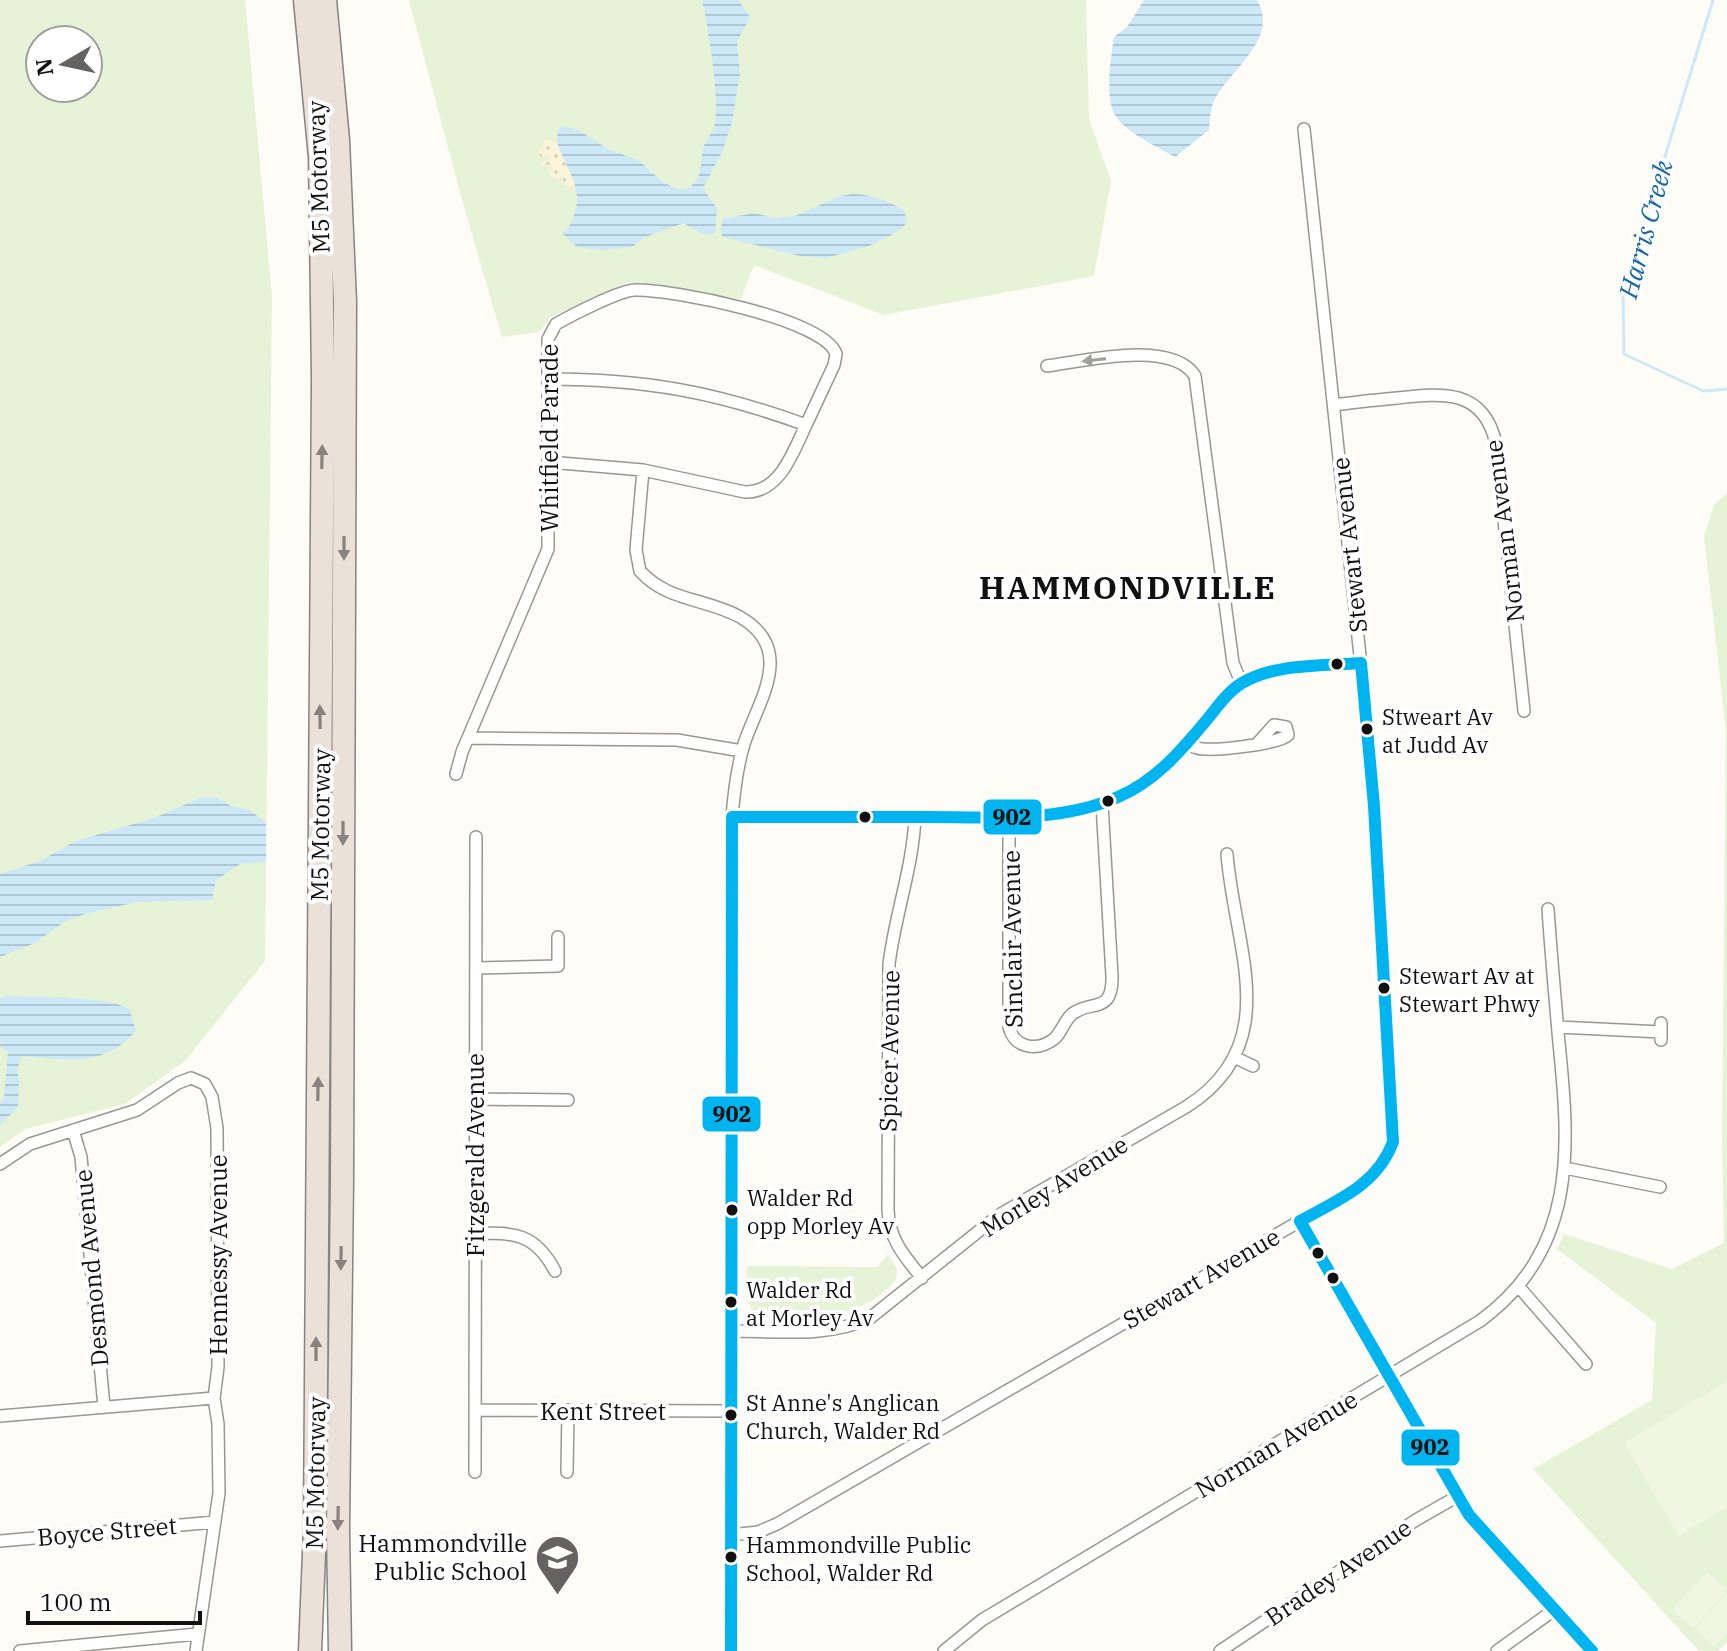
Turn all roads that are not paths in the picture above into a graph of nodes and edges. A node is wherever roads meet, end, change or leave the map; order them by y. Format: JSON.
{"nodes":[{"id":1,"x":305,"y":0,"type":"edge"},
{"id":2,"x":325,"y":0,"type":"edge"},
{"id":3,"x":1304,"y":129,"type":"dead end"},
{"id":4,"x":1047,"y":366,"type":"dead end"},
{"id":5,"x":549,"y":379,"type":"junction"},
{"id":6,"x":1334,"y":405,"type":"junction"},
{"id":7,"x":806,"y":425,"type":"junction"},
{"id":8,"x":549,"y":462,"type":"junction"},
{"id":9,"x":643,"y":470,"type":"junction"},
{"id":10,"x":1361,"y":663,"type":"junction"},
{"id":11,"x":1241,"y":682,"type":"junction"},
{"id":12,"x":1524,"y":711,"type":"dead end"},
{"id":13,"x":468,"y":738,"type":"junction"},
{"id":14,"x":1185,"y":743,"type":"junction"},
{"id":15,"x":1257,"y":744,"type":"dead end"},
{"id":16,"x":742,"y":751,"type":"junction"},
{"id":17,"x":456,"y":774,"type":"dead end"},
{"id":18,"x":1102,"y":804,"type":"junction"},
{"id":19,"x":732,"y":817,"type":"junction"},
{"id":20,"x":915,"y":817,"type":"junction"},
{"id":21,"x":1009,"y":817,"type":"junction"},
{"id":22,"x":476,"y":837,"type":"dead end"},
{"id":23,"x":1227,"y":854,"type":"dead end"},
{"id":24,"x":1548,"y":909,"type":"dead end"},
{"id":25,"x":558,"y":937,"type":"dead end"},
{"id":26,"x":476,"y":968,"type":"junction"},
{"id":27,"x":1558,"y":1027,"type":"junction"},
{"id":28,"x":1661,"y":1032,"type":"dead end"},
{"id":29,"x":1234,"y":1057,"type":"junction"},
{"id":30,"x":1253,"y":1066,"type":"dead end"},
{"id":31,"x":475,"y":1099,"type":"junction"},
{"id":32,"x":568,"y":1100,"type":"dead end"},
{"id":33,"x":73,"y":1130,"type":"junction"},
{"id":34,"x":0,"y":1164,"type":"edge"},
{"id":35,"x":1565,"y":1168,"type":"junction"},
{"id":36,"x":1660,"y":1187,"type":"dead end"},
{"id":37,"x":1300,"y":1221,"type":"junction"},
{"id":38,"x":475,"y":1233,"type":"junction"},
{"id":39,"x":555,"y":1271,"type":"dead end"},
{"id":40,"x":922,"y":1278,"type":"junction"},
{"id":41,"x":1519,"y":1287,"type":"junction"},
{"id":42,"x":732,"y":1331,"type":"junction"},
{"id":43,"x":1586,"y":1364,"type":"dead end"},
{"id":44,"x":1389,"y":1376,"type":"junction"},
{"id":45,"x":214,"y":1398,"type":"junction"},
{"id":46,"x":104,"y":1407,"type":"junction"},
{"id":47,"x":475,"y":1410,"type":"junction"},
{"id":48,"x":568,"y":1410,"type":"junction"},
{"id":49,"x":732,"y":1411,"type":"junction"},
{"id":50,"x":0,"y":1416,"type":"edge"},
{"id":51,"x":475,"y":1472,"type":"dead end"},
{"id":52,"x":567,"y":1472,"type":"dead end"},
{"id":53,"x":1458,"y":1496,"type":"junction"},
{"id":54,"x":215,"y":1522,"type":"junction"},
{"id":55,"x":731,"y":1535,"type":"junction"},
{"id":56,"x":0,"y":1541,"type":"edge"},
{"id":57,"x":1554,"y":1610,"type":"junction"},
{"id":58,"x":197,"y":1634,"type":"junction"},
{"id":59,"x":125,"y":1646,"type":"edge"},
{"id":60,"x":48,"y":1650,"type":"edge"},
{"id":61,"x":20,"y":1651,"type":"edge"},
{"id":62,"x":196,"y":1651,"type":"edge"},
{"id":63,"x":310,"y":1651,"type":"edge"},
{"id":64,"x":340,"y":1651,"type":"edge"},
{"id":65,"x":731,"y":1651,"type":"edge"},
{"id":66,"x":944,"y":1651,"type":"edge"},
{"id":67,"x":1220,"y":1651,"type":"edge"},
{"id":68,"x":1497,"y":1651,"type":"edge"},
{"id":69,"x":1592,"y":1651,"type":"edge"}],
"edges":[{"from":63,"to":1,"type":"highway","name":"M5 Motorway","one_way":true},
{"from":2,"to":64,"type":"highway","name":"M5 Motorway","one_way":true},
{"from":3,"to":6,"type":"street","name":"Stewart Avenue"},
{"from":11,"to":4,"type":"street","one_way":true},
{"from":5,"to":7,"type":"street"},
{"from":5,"to":7,"type":"street","name":"Whitfield Parade"},
{"from":5,"to":8,"type":"street","name":"Whitfield Parade"},
{"from":6,"to":10,"type":"street","name":"Stewart Avenue"},
{"from":6,"to":12,"type":"street","name":"Norman Avenue"},
{"from":7,"to":9,"type":"street"},
{"from":8,"to":9,"type":"street"},
{"from":8,"to":13,"type":"street","name":"Whitfield Parade"},
{"from":9,"to":16,"type":"street"},
{"from":10,"to":11,"type":"street"},
{"from":10,"to":37,"type":"street","name":"Stewart Avenue"},
{"from":11,"to":14,"type":"street"},
{"from":13,"to":16,"type":"street"},
{"from":13,"to":17,"type":"street","name":"Whitfield Parade"},
{"from":14,"to":15,"type":"street"},
{"from":14,"to":18,"type":"street"},
{"from":16,"to":19,"type":"street"},
{"from":18,"to":21,"type":"street"},
{"from":18,"to":21,"type":"street","name":"Sinclair Avenue"},
{"from":19,"to":20,"type":"street"},
{"from":19,"to":42,"type":"street"},
{"from":20,"to":21,"type":"street"},
{"from":20,"to":40,"type":"street","name":"Spicer Avenue"},
{"from":22,"to":26,"type":"street","name":"Fitzgerald Avenue"},
{"from":23,"to":29,"type":"street","name":"Morley Avenue"},
{"from":24,"to":27,"type":"street","name":"Norman Avenue"},
{"from":25,"to":26,"type":"street"},
{"from":26,"to":31,"type":"street","name":"Fitzgerald Avenue"},
{"from":27,"to":28,"type":"street"},
{"from":27,"to":35,"type":"street","name":"Norman Avenue"},
{"from":29,"to":30,"type":"street"},
{"from":29,"to":40,"type":"street","name":"Morley Avenue"},
{"from":31,"to":32,"type":"street"},
{"from":31,"to":38,"type":"street","name":"Fitzgerald Avenue"},
{"from":33,"to":34,"type":"street","name":"Hennessy Avenue"},
{"from":33,"to":45,"type":"street","name":"Hennessy Avenue"},
{"from":33,"to":46,"type":"street","name":"Desmond Avenue"},
{"from":35,"to":36,"type":"street"},
{"from":35,"to":41,"type":"street","name":"Norman Avenue"},
{"from":37,"to":44,"type":"street"},
{"from":37,"to":55,"type":"street","name":"Stewart Avenue"},
{"from":38,"to":39,"type":"street"},
{"from":38,"to":47,"type":"street","name":"Fitzgerald Avenue"},
{"from":40,"to":42,"type":"street","name":"Morley Avenue"},
{"from":41,"to":43,"type":"street"},
{"from":41,"to":44,"type":"street","name":"Norman Avenue"},
{"from":42,"to":49,"type":"street"},
{"from":44,"to":53,"type":"street"},
{"from":44,"to":66,"type":"street","name":"Norman Avenue"},
{"from":45,"to":46,"type":"street"},
{"from":45,"to":54,"type":"street","name":"Hennessy Avenue"},
{"from":46,"to":50,"type":"street"},
{"from":47,"to":48,"type":"street","name":"Kent Street"},
{"from":47,"to":51,"type":"street","name":"Fitzgerald Avenue"},
{"from":48,"to":49,"type":"street","name":"Kent Street"},
{"from":48,"to":52,"type":"street"},
{"from":49,"to":55,"type":"street"},
{"from":53,"to":57,"type":"street"},
{"from":53,"to":67,"type":"street","name":"Bradey Avenue"},
{"from":54,"to":56,"type":"street","name":"Boyce Street"},
{"from":54,"to":58,"type":"street","name":"Hennessy Avenue"},
{"from":55,"to":65,"type":"street"},
{"from":57,"to":68,"type":"street"},
{"from":57,"to":69,"type":"street"},
{"from":58,"to":59,"type":"street"},
{"from":58,"to":62,"type":"street","name":"Hennessy Avenue"},
{"from":59,"to":60,"type":"street"},
{"from":60,"to":61,"type":"street"}]}
